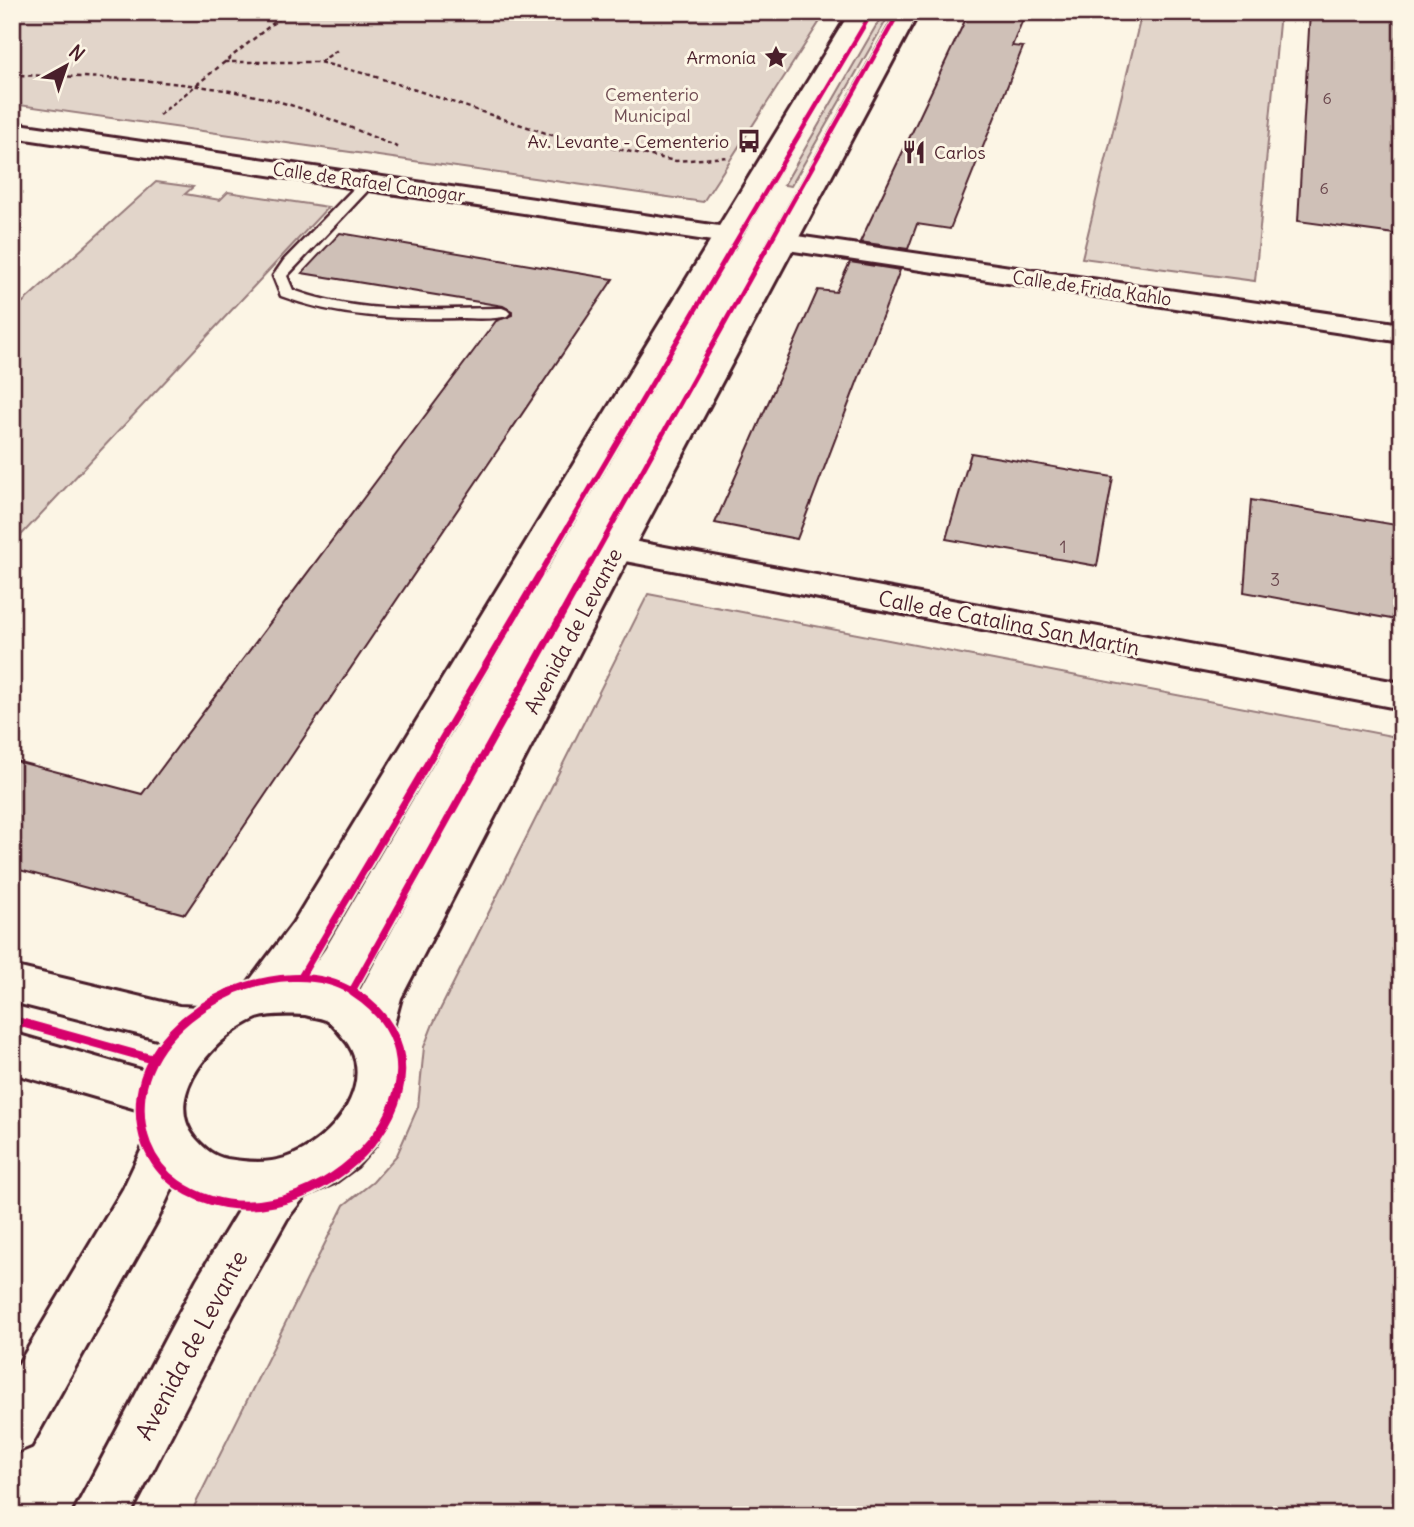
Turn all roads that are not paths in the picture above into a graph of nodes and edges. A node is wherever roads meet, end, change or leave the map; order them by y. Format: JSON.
{"nodes":[{"id":1,"x":861,"y":12,"type":"edge"},
{"id":2,"x":909,"y":12,"type":"edge"},
{"id":3,"x":12,"y":130,"type":"edge"},
{"id":4,"x":368,"y":182,"type":"junction"},
{"id":5,"x":726,"y":235,"type":"junction"},
{"id":6,"x":783,"y":242,"type":"junction"},
{"id":7,"x":502,"y":313,"type":"dead end"},
{"id":8,"x":1402,"y":333,"type":"edge"},
{"id":9,"x":616,"y":549,"type":"junction"},
{"id":10,"x":1402,"y":696,"type":"edge"},
{"id":11,"x":12,"y":984,"type":"edge"},
{"id":12,"x":262,"y":998,"type":"junction"},
{"id":13,"x":207,"y":1026,"type":"junction"},
{"id":14,"x":369,"y":1034,"type":"junction"},
{"id":15,"x":12,"y":1053,"type":"edge"},
{"id":16,"x":167,"y":1118,"type":"junction"},
{"id":17,"x":289,"y":1180,"type":"junction"},
{"id":18,"x":12,"y":1427,"type":"edge"},
{"id":19,"x":100,"y":1515,"type":"edge"}],
"edges":[{"from":1,"to":5,"type":"street"},
{"from":2,"to":6,"type":"street","name":"Avenida de Levante"},
{"from":3,"to":4,"type":"street","name":"Calle de Rafael Canogar"},
{"from":4,"to":5,"type":"street","name":"Calle de Rafael Canogar"},
{"from":4,"to":7,"type":"lane"},
{"from":5,"to":12,"type":"street"},
{"from":6,"to":8,"type":"street","name":"Calle de Frida Kahlo"},
{"from":6,"to":9,"type":"street","name":"Avenida de Levante"},
{"from":9,"to":10,"type":"street","name":"Calle de Catalina San Martín"},
{"from":9,"to":14,"type":"street","name":"Avenida de Levante"},
{"from":11,"to":13,"type":"street"},
{"from":12,"to":13,"type":"street"},
{"from":12,"to":14,"type":"street"},
{"from":13,"to":16,"type":"street"},
{"from":14,"to":17,"type":"street"},
{"from":15,"to":16,"type":"street"},
{"from":16,"to":17,"type":"street"},
{"from":16,"to":18,"type":"street"},
{"from":17,"to":19,"type":"street","name":"Avenida de Levante"}]}
